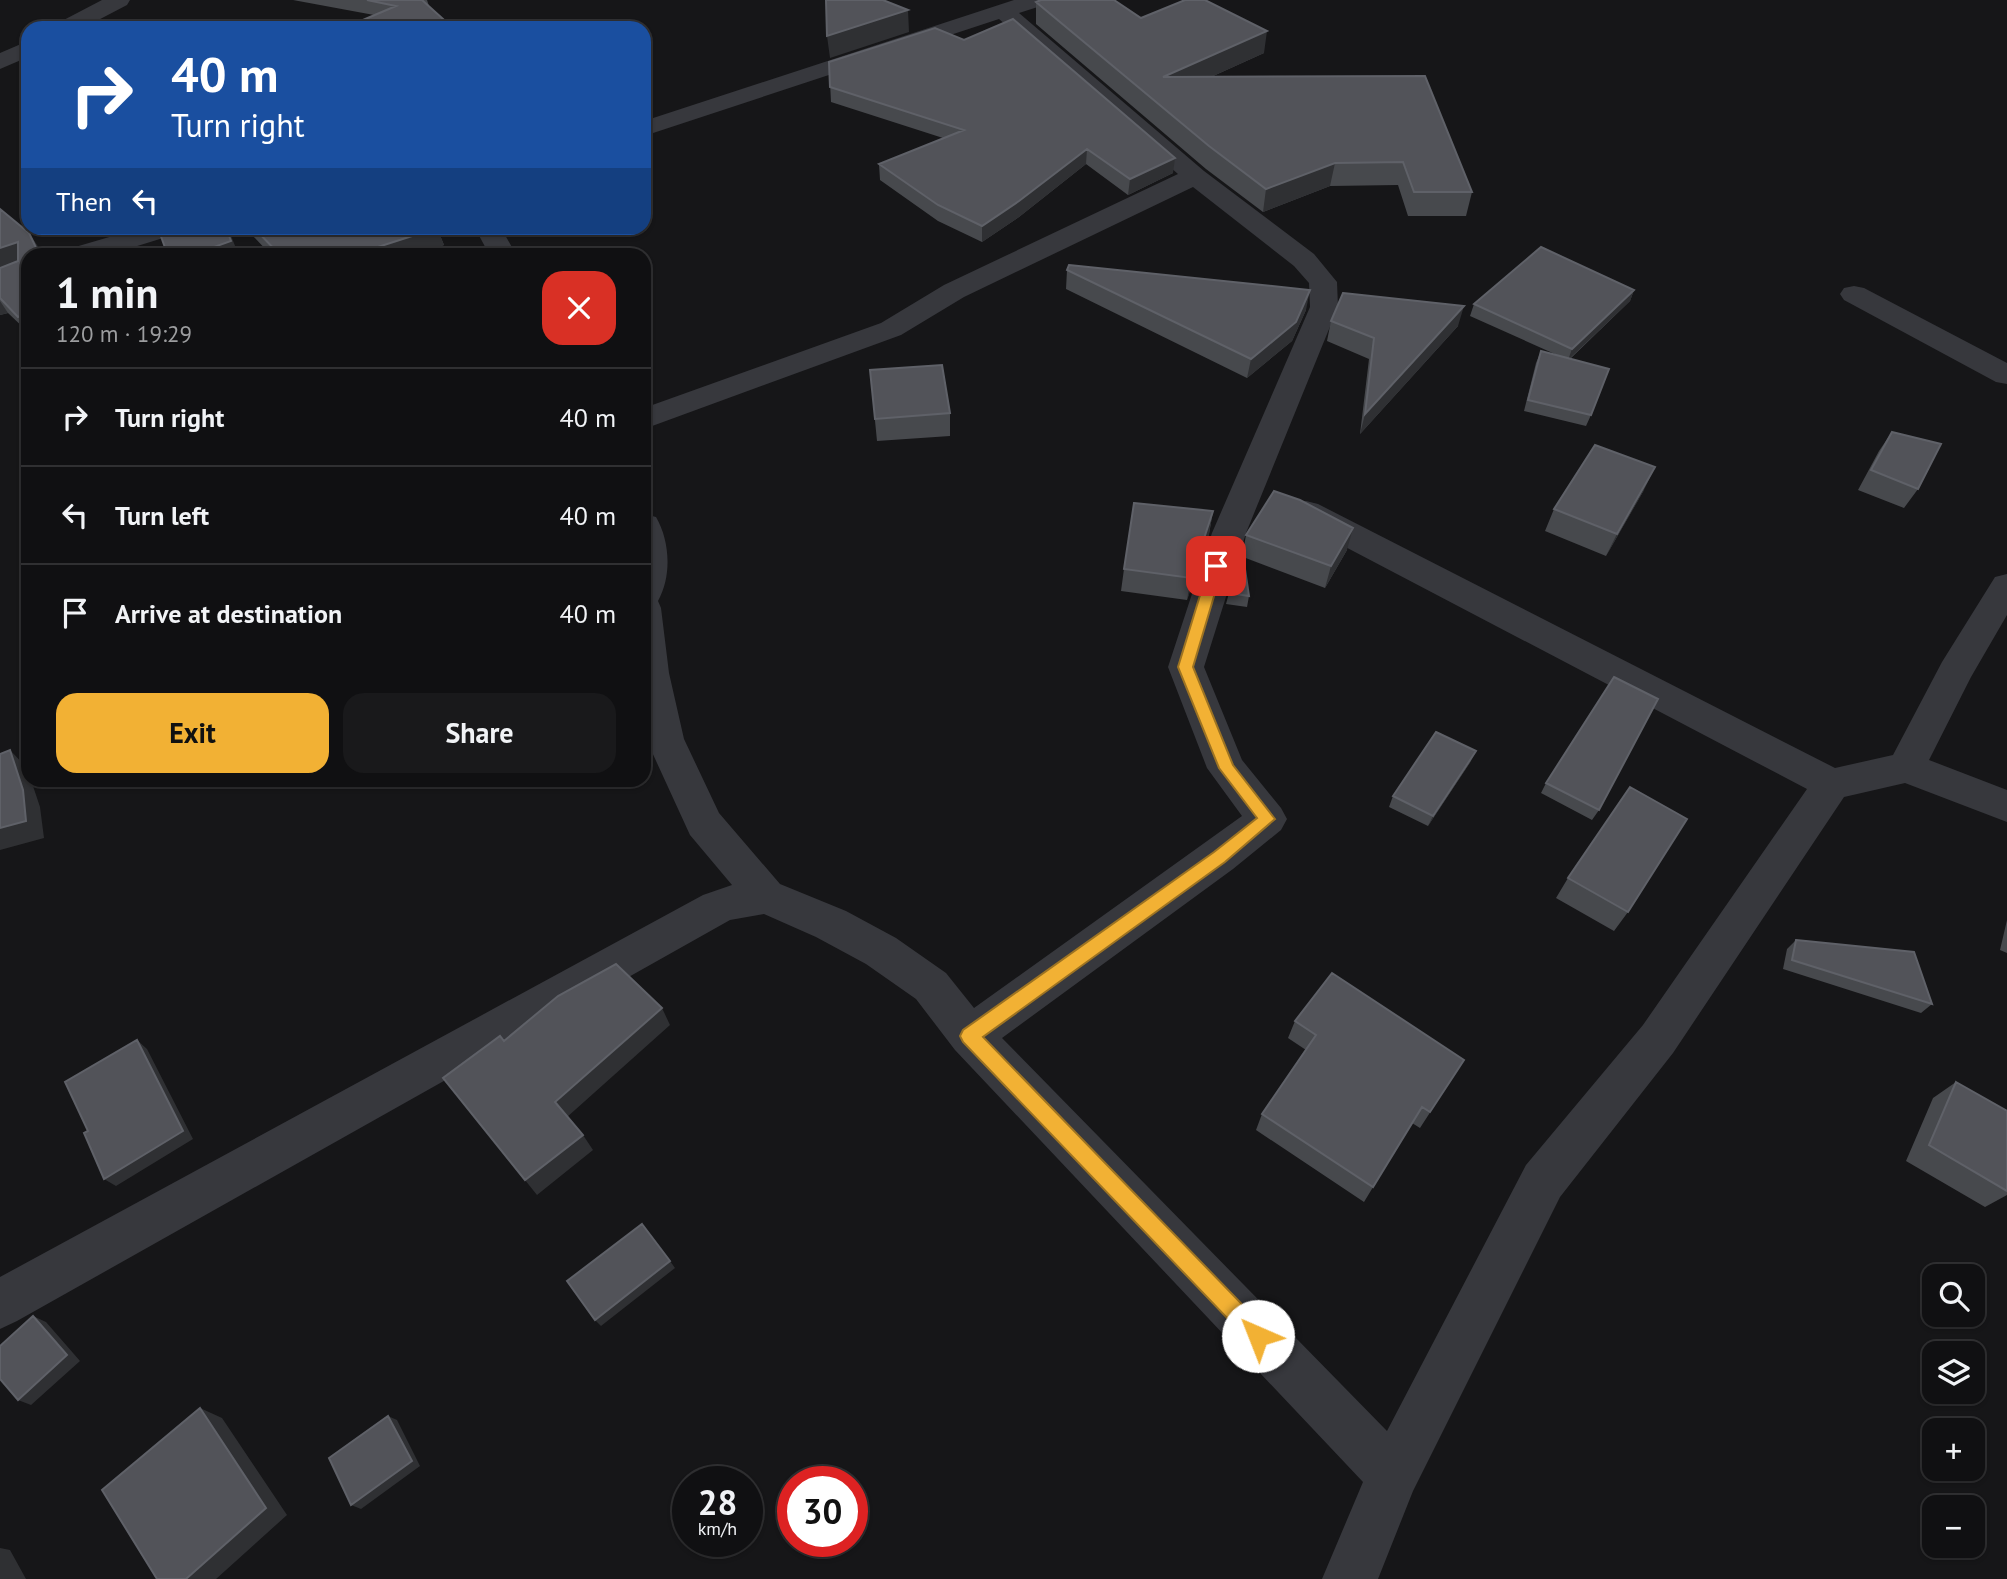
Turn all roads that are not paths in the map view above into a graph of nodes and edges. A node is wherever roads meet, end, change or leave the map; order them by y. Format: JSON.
{"nodes":[{"id":1,"x":119,"y":0,"type":"edge"},
{"id":2,"x":971,"y":0,"type":"edge"},
{"id":3,"x":1036,"y":0,"type":"edge"},
{"id":4,"x":998,"y":13,"type":"junction"},
{"id":5,"x":78,"y":21,"type":"edge"},
{"id":6,"x":21,"y":52,"type":"edge"},
{"id":7,"x":0,"y":62,"type":"edge"},
{"id":8,"x":651,"y":128,"type":"edge"},
{"id":9,"x":1195,"y":176,"type":"junction"},
{"id":10,"x":144,"y":235,"type":"edge"},
{"id":11,"x":101,"y":248,"type":"edge"},
{"id":12,"x":1854,"y":294,"type":"dead end"},
{"id":13,"x":2007,"y":375,"type":"edge"},
{"id":14,"x":651,"y":416,"type":"edge"},
{"id":15,"x":1251,"y":483,"type":"junction"},
{"id":16,"x":2007,"y":586,"type":"edge"},
{"id":17,"x":651,"y":673,"type":"edge"},
{"id":18,"x":1906,"y":767,"type":"junction"},
{"id":19,"x":1832,"y":785,"type":"junction"},
{"id":20,"x":2007,"y":806,"type":"edge"},
{"id":21,"x":766,"y":896,"type":"junction"},
{"id":22,"x":970,"y":1036,"type":"junction"},
{"id":23,"x":0,"y":1304,"type":"edge"},
{"id":24,"x":1393,"y":1475,"type":"junction"},
{"id":25,"x":1350,"y":1579,"type":"edge"}],
"edges":[{"from":1,"to":5,"type":"street"},
{"from":2,"to":4,"type":"street"},
{"from":3,"to":4,"type":"street"},
{"from":4,"to":8,"type":"street"},
{"from":4,"to":9,"type":"street"},
{"from":6,"to":7,"type":"street"},
{"from":9,"to":14,"type":"street"},
{"from":9,"to":15,"type":"street"},
{"from":10,"to":11,"type":"street"},
{"from":12,"to":13,"type":"street"},
{"from":15,"to":19,"type":"street"},
{"from":15,"to":22,"type":"street"},
{"from":16,"to":18,"type":"street"},
{"from":17,"to":21,"type":"street"},
{"from":18,"to":19,"type":"street"},
{"from":18,"to":20,"type":"street"},
{"from":19,"to":24,"type":"street"},
{"from":21,"to":22,"type":"street"},
{"from":21,"to":23,"type":"street"},
{"from":22,"to":24,"type":"street"},
{"from":24,"to":25,"type":"street"}]}
